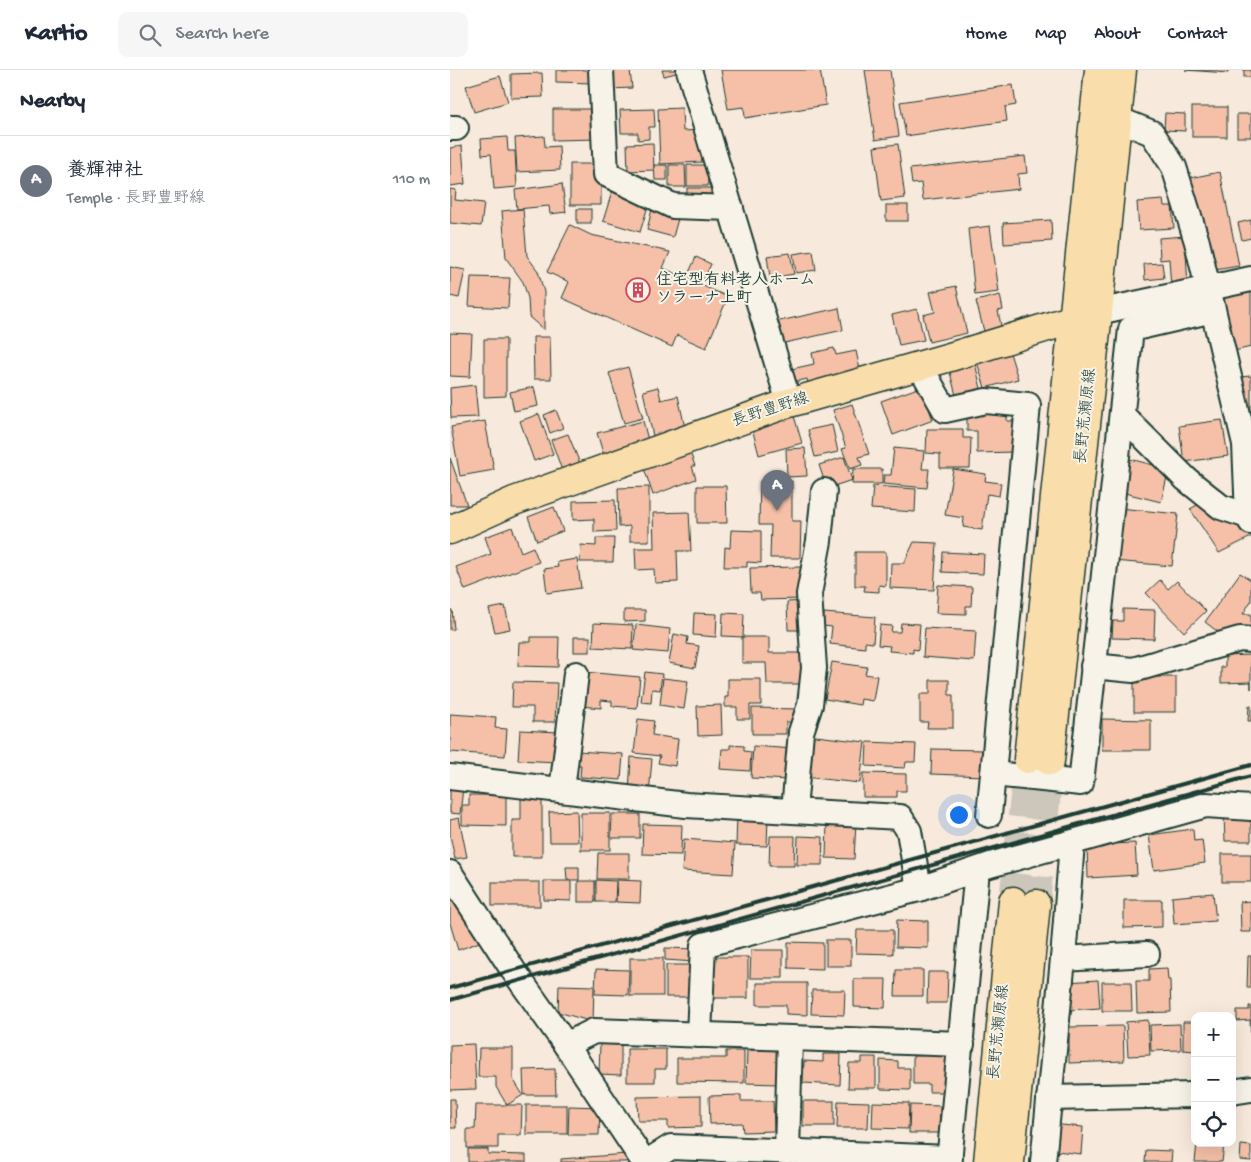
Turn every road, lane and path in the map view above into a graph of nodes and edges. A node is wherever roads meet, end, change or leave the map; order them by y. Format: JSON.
{"nodes":[{"id":1,"x":601,"y":70,"type":"edge"},
{"id":2,"x":689,"y":70,"type":"edge"},
{"id":3,"x":1099,"y":70,"type":"edge"},
{"id":4,"x":1122,"y":70,"type":"edge"},
{"id":5,"x":1117,"y":119,"type":"junction"},
{"id":6,"x":731,"y":208,"type":"junction"},
{"id":7,"x":1251,"y":278,"type":"edge"},
{"id":8,"x":1210,"y":299,"type":"junction"},
{"id":9,"x":1086,"y":315,"type":"junction"},
{"id":10,"x":920,"y":366,"type":"junction"},
{"id":11,"x":789,"y":404,"type":"junction"},
{"id":12,"x":1122,"y":415,"type":"junction"},
{"id":13,"x":824,"y":491,"type":"dead end"},
{"id":14,"x":1249,"y":519,"type":"edge"},
{"id":15,"x":450,"y":530,"type":"edge"},
{"id":16,"x":1251,"y":640,"type":"edge"},
{"id":17,"x":1093,"y":666,"type":"junction"},
{"id":18,"x":576,"y":674,"type":"dead end"},
{"id":19,"x":1039,"y":760,"type":"tunnel mouth"},
{"id":20,"x":993,"y":774,"type":"junction"},
{"id":21,"x":450,"y":777,"type":"edge"},
{"id":22,"x":562,"y":790,"type":"junction"},
{"id":23,"x":1251,"y":808,"type":"edge"},
{"id":24,"x":794,"y":810,"type":"junction"},
{"id":25,"x":989,"y":815,"type":"dead end"},
{"id":26,"x":1072,"y":843,"type":"junction"},
{"id":27,"x":978,"y":870,"type":"junction"},
{"id":28,"x":450,"y":872,"type":"edge"},
{"id":29,"x":919,"y":889,"type":"junction"},
{"id":30,"x":1147,"y":954,"type":"dead end"},
{"id":31,"x":1063,"y":959,"type":"junction"},
{"id":32,"x":699,"y":1035,"type":"junction"},
{"id":33,"x":790,"y":1038,"type":"junction"},
{"id":34,"x":962,"y":1044,"type":"junction"},
{"id":35,"x":566,"y":1045,"type":"junction"},
{"id":36,"x":1251,"y":1089,"type":"edge"},
{"id":37,"x":1236,"y":1091,"type":"edge"},
{"id":38,"x":1191,"y":1095,"type":"edge"},
{"id":39,"x":1049,"y":1098,"type":"junction"},
{"id":40,"x":787,"y":1152,"type":"junction"},
{"id":41,"x":950,"y":1160,"type":"edge"},
{"id":42,"x":646,"y":1162,"type":"edge"},
{"id":43,"x":988,"y":1162,"type":"edge"},
{"id":44,"x":1010,"y":1162,"type":"edge"},
{"id":45,"x":1043,"y":1162,"type":"edge"}],
"edges":[{"from":1,"to":6,"type":"street"},
{"from":2,"to":6,"type":"street"},
{"from":3,"to":9,"type":"main road","name":"長野荒瀬原線"},
{"from":4,"to":5,"type":"main road","name":"長野荒瀬原線"},
{"from":5,"to":8,"type":"street"},
{"from":5,"to":9,"type":"main road","name":"長野荒瀬原線"},
{"from":6,"to":11,"type":"street"},
{"from":7,"to":8,"type":"street"},
{"from":8,"to":9,"type":"street"},
{"from":8,"to":12,"type":"street"},
{"from":8,"to":14,"type":"street"},
{"from":9,"to":10,"type":"main road","name":"長野豊野線"},
{"from":9,"to":19,"type":"main road","name":"長野荒瀬原線"},
{"from":10,"to":11,"type":"main road","name":"長野豊野線"},
{"from":10,"to":20,"type":"street"},
{"from":11,"to":15,"type":"main road","name":"長野豊野線"},
{"from":12,"to":14,"type":"street"},
{"from":12,"to":17,"type":"street"},
{"from":13,"to":24,"type":"street"},
{"from":16,"to":17,"type":"street"},
{"from":17,"to":20,"type":"street"},
{"from":18,"to":22,"type":"street"},
{"from":20,"to":25,"type":"street"},
{"from":21,"to":22,"type":"street"},
{"from":22,"to":24,"type":"street"},
{"from":23,"to":26,"type":"street"},
{"from":24,"to":29,"type":"street"},
{"from":26,"to":27,"type":"street"},
{"from":26,"to":31,"type":"street"},
{"from":27,"to":29,"type":"street"},
{"from":27,"to":34,"type":"street"},
{"from":28,"to":35,"type":"street"},
{"from":29,"to":32,"type":"street"},
{"from":30,"to":31,"type":"street"},
{"from":31,"to":39,"type":"street"},
{"from":32,"to":33,"type":"street"},
{"from":32,"to":35,"type":"street"},
{"from":33,"to":34,"type":"street"},
{"from":33,"to":40,"type":"street"},
{"from":34,"to":41,"type":"street"},
{"from":35,"to":42,"type":"street"},
{"from":36,"to":37,"type":"street"},
{"from":38,"to":39,"type":"street"},
{"from":39,"to":45,"type":"street"},
{"from":40,"to":41,"type":"street"},
{"from":40,"to":42,"type":"street"},
{"from":43,"to":44,"type":"main road","name":"長野荒瀬原線"}]}
